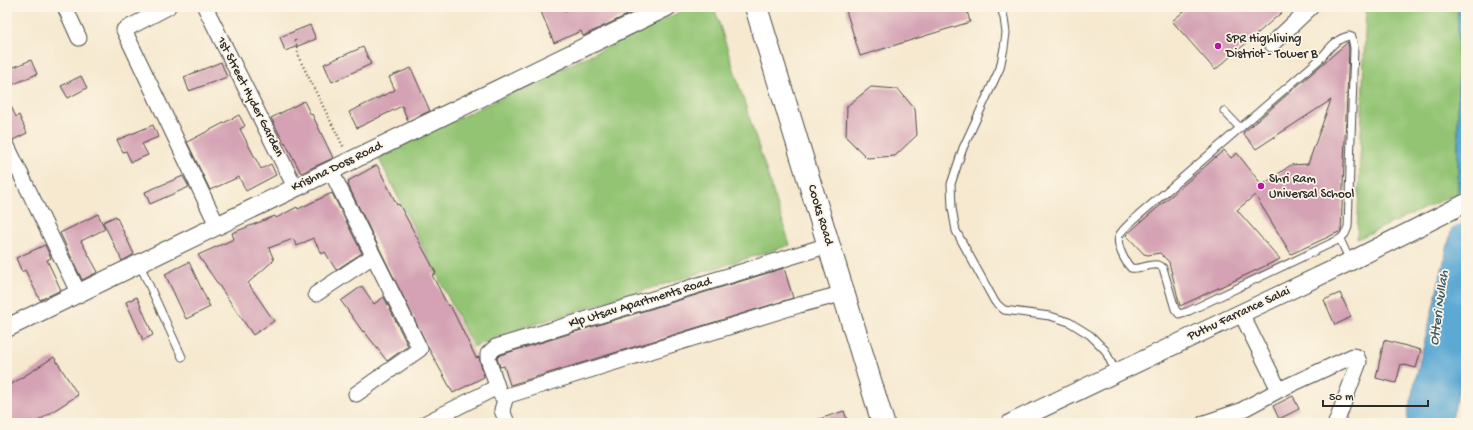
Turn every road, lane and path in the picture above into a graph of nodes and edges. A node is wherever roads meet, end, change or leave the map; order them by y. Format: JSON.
{"nodes":[{"id":1,"x":65,"y":7,"type":"edge"},
{"id":2,"x":168,"y":7,"type":"edge"},
{"id":3,"x":205,"y":7,"type":"edge"},
{"id":4,"x":667,"y":7,"type":"edge"},
{"id":5,"x":756,"y":7,"type":"edge"},
{"id":6,"x":1001,"y":7,"type":"edge"},
{"id":7,"x":1311,"y":7,"type":"edge"},
{"id":8,"x":79,"y":38,"type":"dead end"},
{"id":9,"x":295,"y":40,"type":"dead end"},
{"id":10,"x":1272,"y":44,"type":"dead end"},
{"id":11,"x":1224,"y":111,"type":"dead end"},
{"id":12,"x":1240,"y":128,"type":"junction"},
{"id":13,"x":7,"y":146,"type":"edge"},
{"id":14,"x":350,"y":161,"type":"junction"},
{"id":15,"x":331,"y":170,"type":"junction"},
{"id":16,"x":295,"y":187,"type":"junction"},
{"id":17,"x":1466,"y":203,"type":"edge"},
{"id":18,"x":217,"y":225,"type":"junction"},
{"id":19,"x":1340,"y":240,"type":"junction"},
{"id":20,"x":829,"y":245,"type":"junction"},
{"id":21,"x":373,"y":256,"type":"junction"},
{"id":22,"x":1350,"y":261,"type":"junction"},
{"id":23,"x":139,"y":263,"type":"junction"},
{"id":24,"x":78,"y":292,"type":"junction"},
{"id":25,"x":845,"y":293,"type":"junction"},
{"id":26,"x":316,"y":294,"type":"dead end"},
{"id":27,"x":1241,"y":313,"type":"junction"},
{"id":28,"x":7,"y":328,"type":"edge"},
{"id":29,"x":182,"y":357,"type":"dead end"},
{"id":30,"x":1116,"y":373,"type":"junction"},
{"id":31,"x":1279,"y":390,"type":"junction"},
{"id":32,"x":502,"y":392,"type":"junction"},
{"id":33,"x":356,"y":394,"type":"dead end"},
{"id":34,"x":426,"y":423,"type":"edge"},
{"id":35,"x":507,"y":423,"type":"edge"},
{"id":36,"x":883,"y":423,"type":"edge"},
{"id":37,"x":1011,"y":423,"type":"edge"},
{"id":38,"x":1204,"y":423,"type":"edge"},
{"id":39,"x":1336,"y":423,"type":"edge"}],
"edges":[{"from":1,"to":8,"type":"street"},
{"from":2,"to":18,"type":"street"},
{"from":3,"to":16,"type":"street","name":"1st Street Hyder Garden"},
{"from":4,"to":14,"type":"street","name":"Krishna Doss Road"},
{"from":5,"to":20,"type":"main road","name":"Cooks Road"},
{"from":6,"to":30,"type":"lane"},
{"from":7,"to":10,"type":"street"},
{"from":9,"to":14,"type":"path"},
{"from":11,"to":12,"type":"lane"},
{"from":12,"to":19,"type":"lane"},
{"from":12,"to":19,"type":"lane"},
{"from":13,"to":24,"type":"street"},
{"from":14,"to":15,"type":"street","name":"Krishna Doss Road"},
{"from":15,"to":16,"type":"street","name":"Krishna Doss Road"},
{"from":15,"to":21,"type":"street"},
{"from":16,"to":18,"type":"street","name":"Krishna Doss Road"},
{"from":17,"to":22,"type":"street","name":"Puthu Farrance Salai"},
{"from":18,"to":23,"type":"street","name":"Krishna Doss Road"},
{"from":19,"to":22,"type":"lane"},
{"from":20,"to":25,"type":"main road","name":"Cooks Road"},
{"from":20,"to":32,"type":"street","name":"Klp Utsav Apartments Road"},
{"from":21,"to":26,"type":"street"},
{"from":21,"to":33,"type":"street"},
{"from":22,"to":27,"type":"street","name":"Puthu Farrance Salai"},
{"from":23,"to":24,"type":"street","name":"Krishna Doss Road"},
{"from":23,"to":29,"type":"lane"},
{"from":24,"to":28,"type":"street","name":"Krishna Doss Road"},
{"from":25,"to":32,"type":"street"},
{"from":25,"to":36,"type":"main road","name":"Cooks Road"},
{"from":27,"to":30,"type":"street","name":"Puthu Farrance Salai"},
{"from":27,"to":31,"type":"street"},
{"from":30,"to":37,"type":"street","name":"Puthu Farrance Salai"},
{"from":31,"to":38,"type":"street"},
{"from":31,"to":39,"type":"street"},
{"from":32,"to":34,"type":"street"},
{"from":32,"to":35,"type":"street","name":"Klp Utsav Apartments Road"}]}
